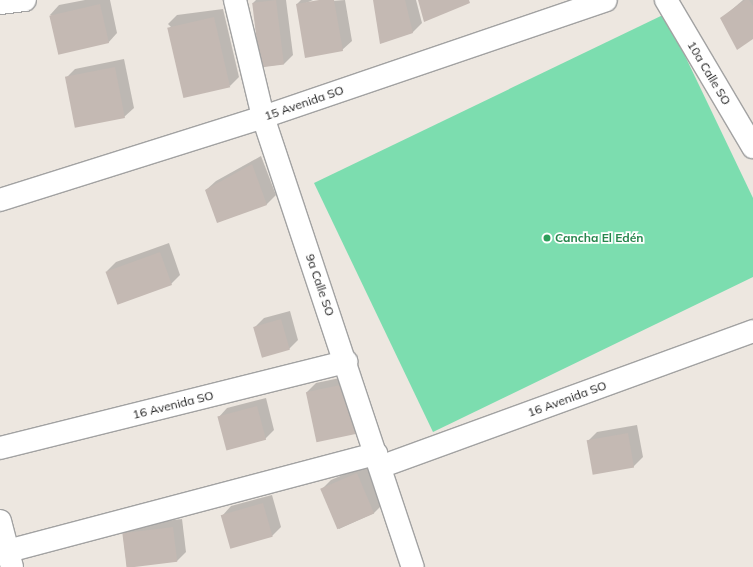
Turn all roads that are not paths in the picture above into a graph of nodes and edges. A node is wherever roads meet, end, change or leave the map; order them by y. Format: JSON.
{"nodes":[{"id":1,"x":25,"y":0,"type":"edge"},
{"id":2,"x":235,"y":0,"type":"edge"},
{"id":3,"x":606,"y":0,"type":"edge"},
{"id":4,"x":666,"y":0,"type":"edge"},
{"id":5,"x":0,"y":3,"type":"edge"},
{"id":6,"x":263,"y":117,"type":"junction"},
{"id":7,"x":753,"y":147,"type":"edge"},
{"id":8,"x":0,"y":200,"type":"edge"},
{"id":9,"x":753,"y":331,"type":"edge"},
{"id":10,"x":346,"y":362,"type":"junction"},
{"id":11,"x":0,"y":448,"type":"edge"},
{"id":12,"x":378,"y":460,"type":"junction"},
{"id":13,"x":0,"y":521,"type":"edge"},
{"id":14,"x":10,"y":559,"type":"edge"},
{"id":15,"x":413,"y":567,"type":"edge"}],
"edges":[{"from":1,"to":5,"type":"street"},
{"from":2,"to":6,"type":"street","name":"9a Calle SO"},
{"from":3,"to":6,"type":"street","name":"15 Avenida SO"},
{"from":4,"to":7,"type":"street","name":"10a Calle SO"},
{"from":6,"to":8,"type":"street","name":"15 Avenida SO"},
{"from":6,"to":10,"type":"street","name":"9a Calle SO"},
{"from":9,"to":12,"type":"street","name":"16 Avenida SO"},
{"from":10,"to":11,"type":"street","name":"16 Avenida SO"},
{"from":10,"to":12,"type":"street","name":"9a Calle SO"},
{"from":12,"to":14,"type":"street","name":"16 Avenida SO"},
{"from":12,"to":15,"type":"street","name":"9a Calle SO"},
{"from":13,"to":14,"type":"street"}]}
